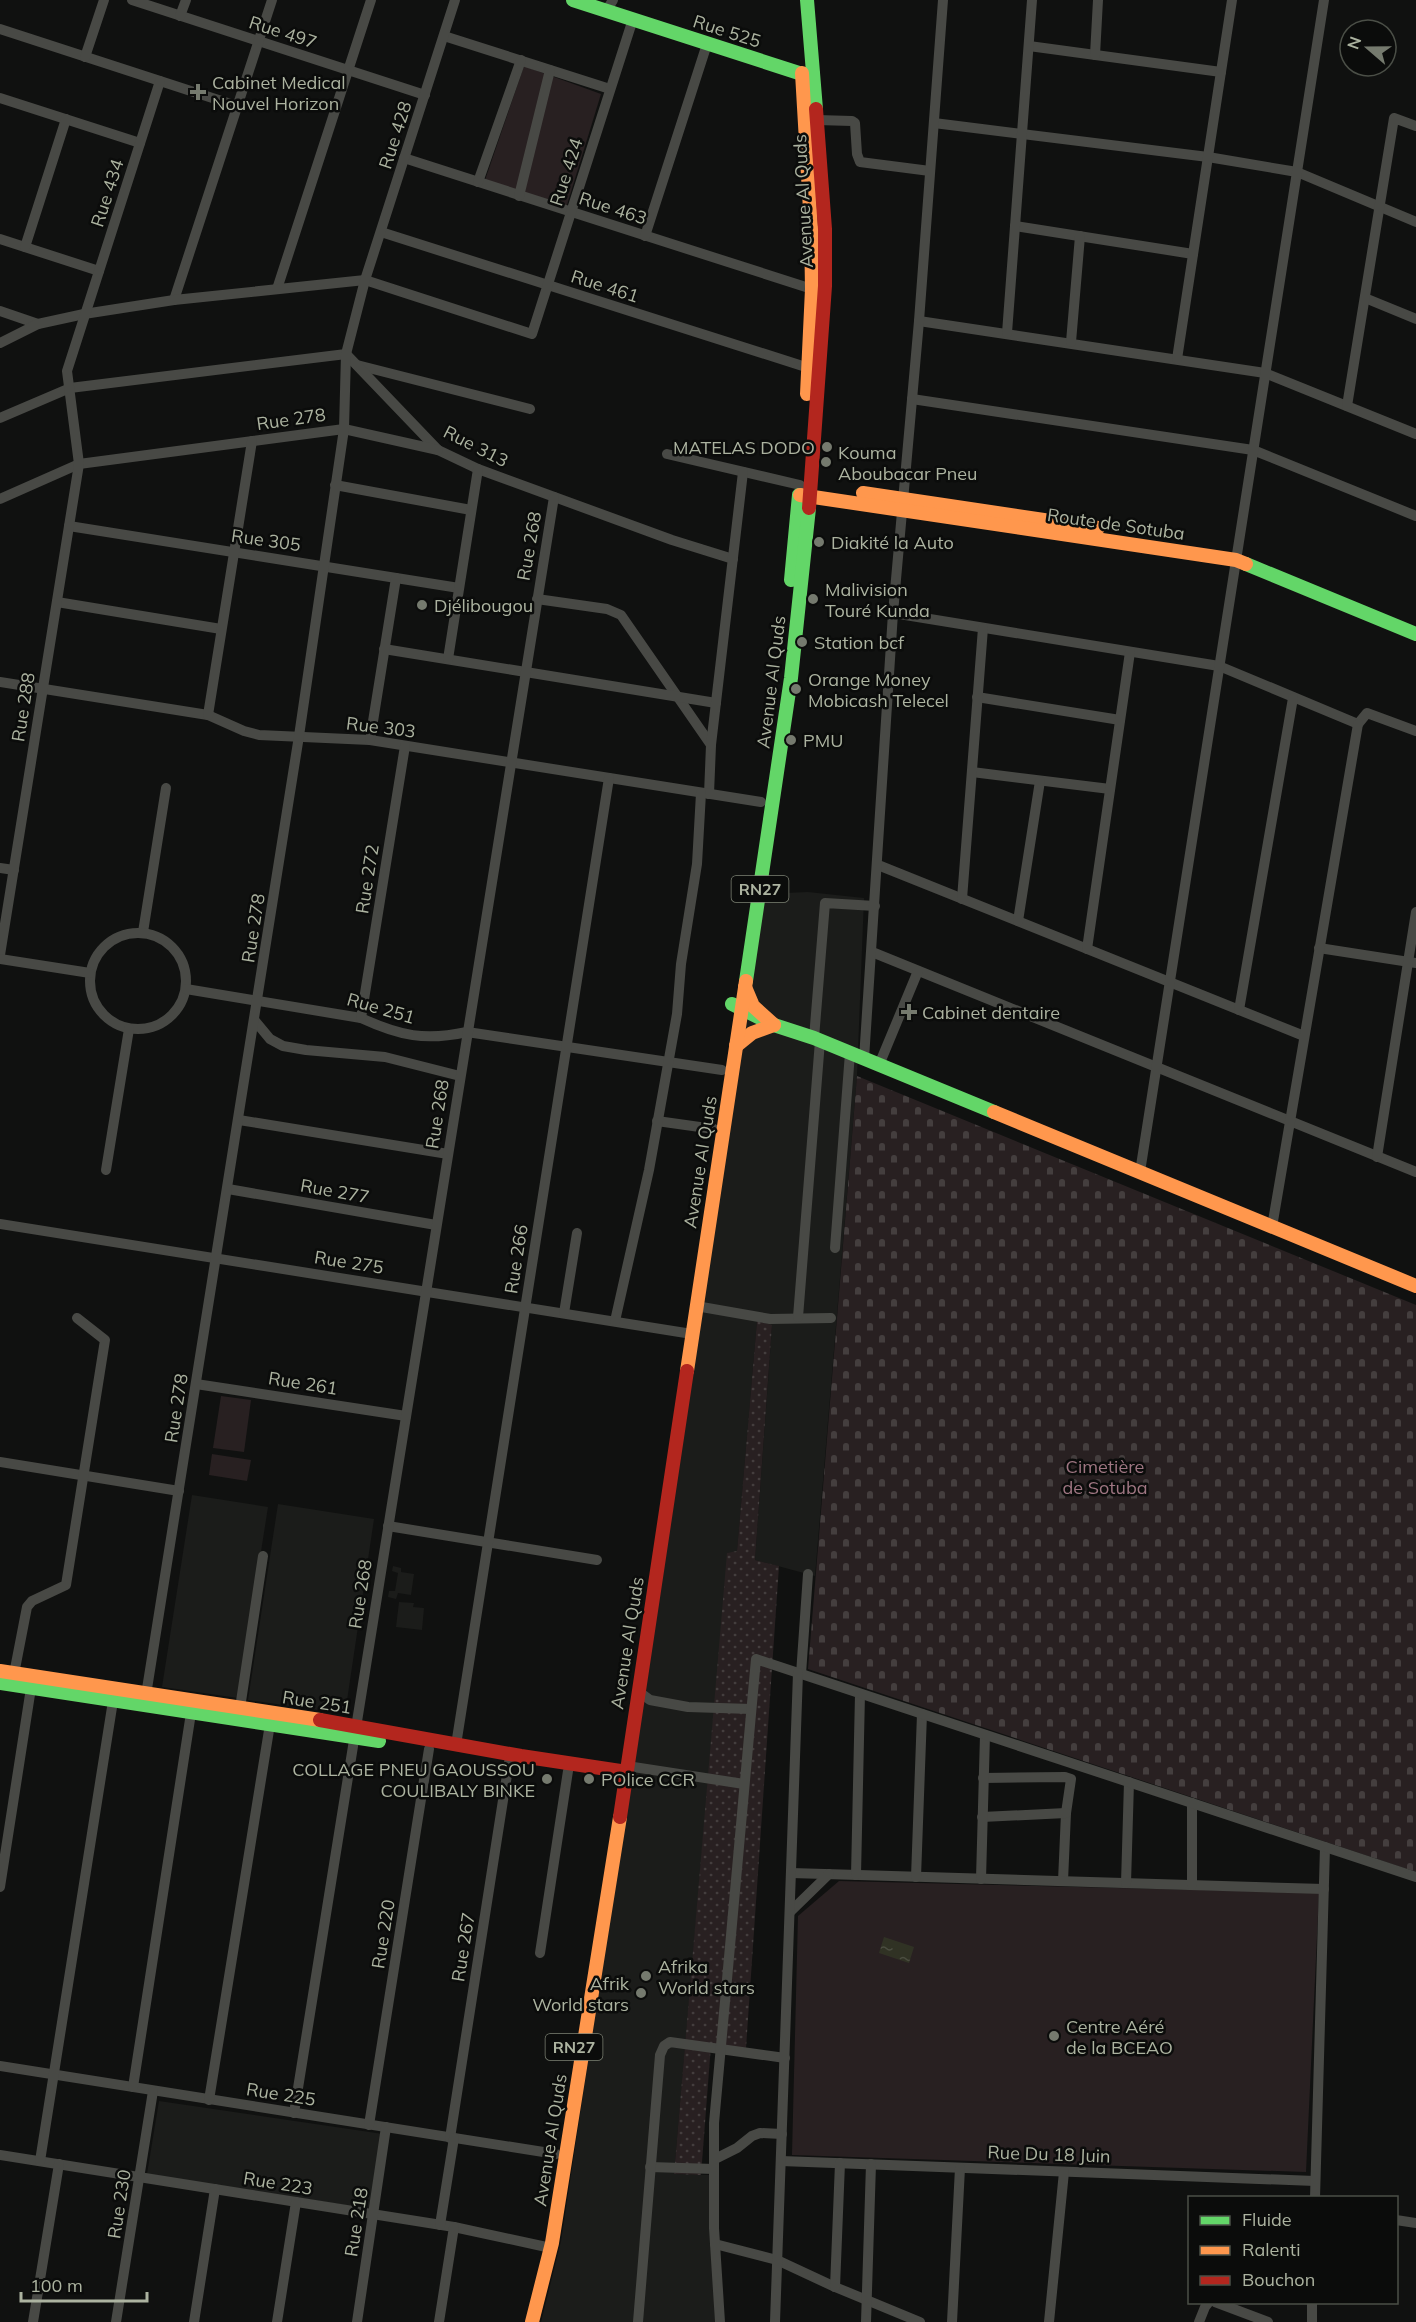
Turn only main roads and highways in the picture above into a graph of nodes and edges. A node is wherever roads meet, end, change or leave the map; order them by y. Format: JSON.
{"nodes":[{"id":1,"x":573,"y":0,"type":"edge"},
{"id":2,"x":796,"y":0,"type":"edge"},
{"id":3,"x":807,"y":0,"type":"edge"},
{"id":4,"x":609,"y":5,"type":"edge"},
{"id":5,"x":807,"y":74,"type":"junction"},
{"id":6,"x":814,"y":369,"type":"junction"},
{"id":7,"x":805,"y":490,"type":"junction"},
{"id":8,"x":1237,"y":554,"type":"junction"},
{"id":9,"x":1416,"y":623,"type":"edge"},
{"id":10,"x":1416,"y":634,"type":"edge"},
{"id":11,"x":745,"y":987,"type":"junction"},
{"id":12,"x":737,"y":1006,"type":"junction"},
{"id":13,"x":774,"y":1025,"type":"junction"},
{"id":14,"x":736,"y":1046,"type":"junction"},
{"id":15,"x":1416,"y":1286,"type":"edge"},
{"id":16,"x":688,"y":1333,"type":"junction"},
{"id":17,"x":7,"y":1673,"type":"edge"},
{"id":18,"x":0,"y":1683,"type":"edge"},
{"id":19,"x":271,"y":1718,"type":"junction"},
{"id":20,"x":355,"y":1732,"type":"junction"},
{"id":21,"x":623,"y":1773,"type":"junction"},
{"id":22,"x":545,"y":2246,"type":"junction"},
{"id":23,"x":522,"y":2322,"type":"edge"},
{"id":24,"x":532,"y":2322,"type":"edge"}],
"edges":[{"from":1,"to":4,"type":"main road","name":"Rue 525"},
{"from":2,"to":5,"type":"main road","name":"Avenue Al Quds","number":"RN27"},
{"from":3,"to":5,"type":"main road","name":"Avenue Al Quds","number":"RN27"},
{"from":4,"to":5,"type":"main road","name":"Rue 525"},
{"from":5,"to":6,"type":"main road","name":"Avenue Al Quds","number":"RN27"},
{"from":5,"to":6,"type":"main road","name":"Avenue Al Quds","number":"RN27"},
{"from":6,"to":7,"type":"main road","name":"Avenue Al Quds","number":"RN27"},
{"from":7,"to":8,"type":"main road","name":"Route de Sotuba"},
{"from":7,"to":11,"type":"main road","name":"Avenue Al Quds","number":"RN27"},
{"from":7,"to":12,"type":"main road","name":"Avenue Al Quds","number":"RN27"},
{"from":8,"to":9,"type":"main road","name":"Route de Sotuba"},
{"from":8,"to":10,"type":"main road","name":"Route de Sotuba"},
{"from":11,"to":12,"type":"main road","name":"Avenue Al Quds","number":"RN27"},
{"from":11,"to":13,"type":"main road"},
{"from":12,"to":13,"type":"main road"},
{"from":12,"to":14,"type":"main road","name":"Avenue Al Quds","number":"RN27"},
{"from":12,"to":16,"type":"main road","name":"Avenue Al Quds","number":"RN27"},
{"from":13,"to":14,"type":"main road"},
{"from":13,"to":15,"type":"main road"},
{"from":14,"to":16,"type":"main road","name":"Avenue Al Quds","number":"RN27"},
{"from":16,"to":21,"type":"main road","name":"Avenue Al Quds","number":"RN27"},
{"from":16,"to":21,"type":"main road","name":"Avenue Al Quds","number":"RN27"},
{"from":17,"to":19,"type":"main road","name":"Rue 251"},
{"from":18,"to":19,"type":"main road","name":"Rue 251"},
{"from":19,"to":20,"type":"main road","name":"Rue 251"},
{"from":20,"to":21,"type":"main road","name":"Rue 251"},
{"from":20,"to":21,"type":"main road","name":"Rue 251"},
{"from":21,"to":22,"type":"main road","name":"Avenue Al Quds","number":"RN27"},
{"from":21,"to":22,"type":"main road","name":"Avenue Al Quds","number":"RN27"},
{"from":22,"to":23,"type":"main road","name":"Avenue Al Quds","number":"RN27"},
{"from":22,"to":24,"type":"main road","name":"Avenue Al Quds","number":"RN27"}]}
